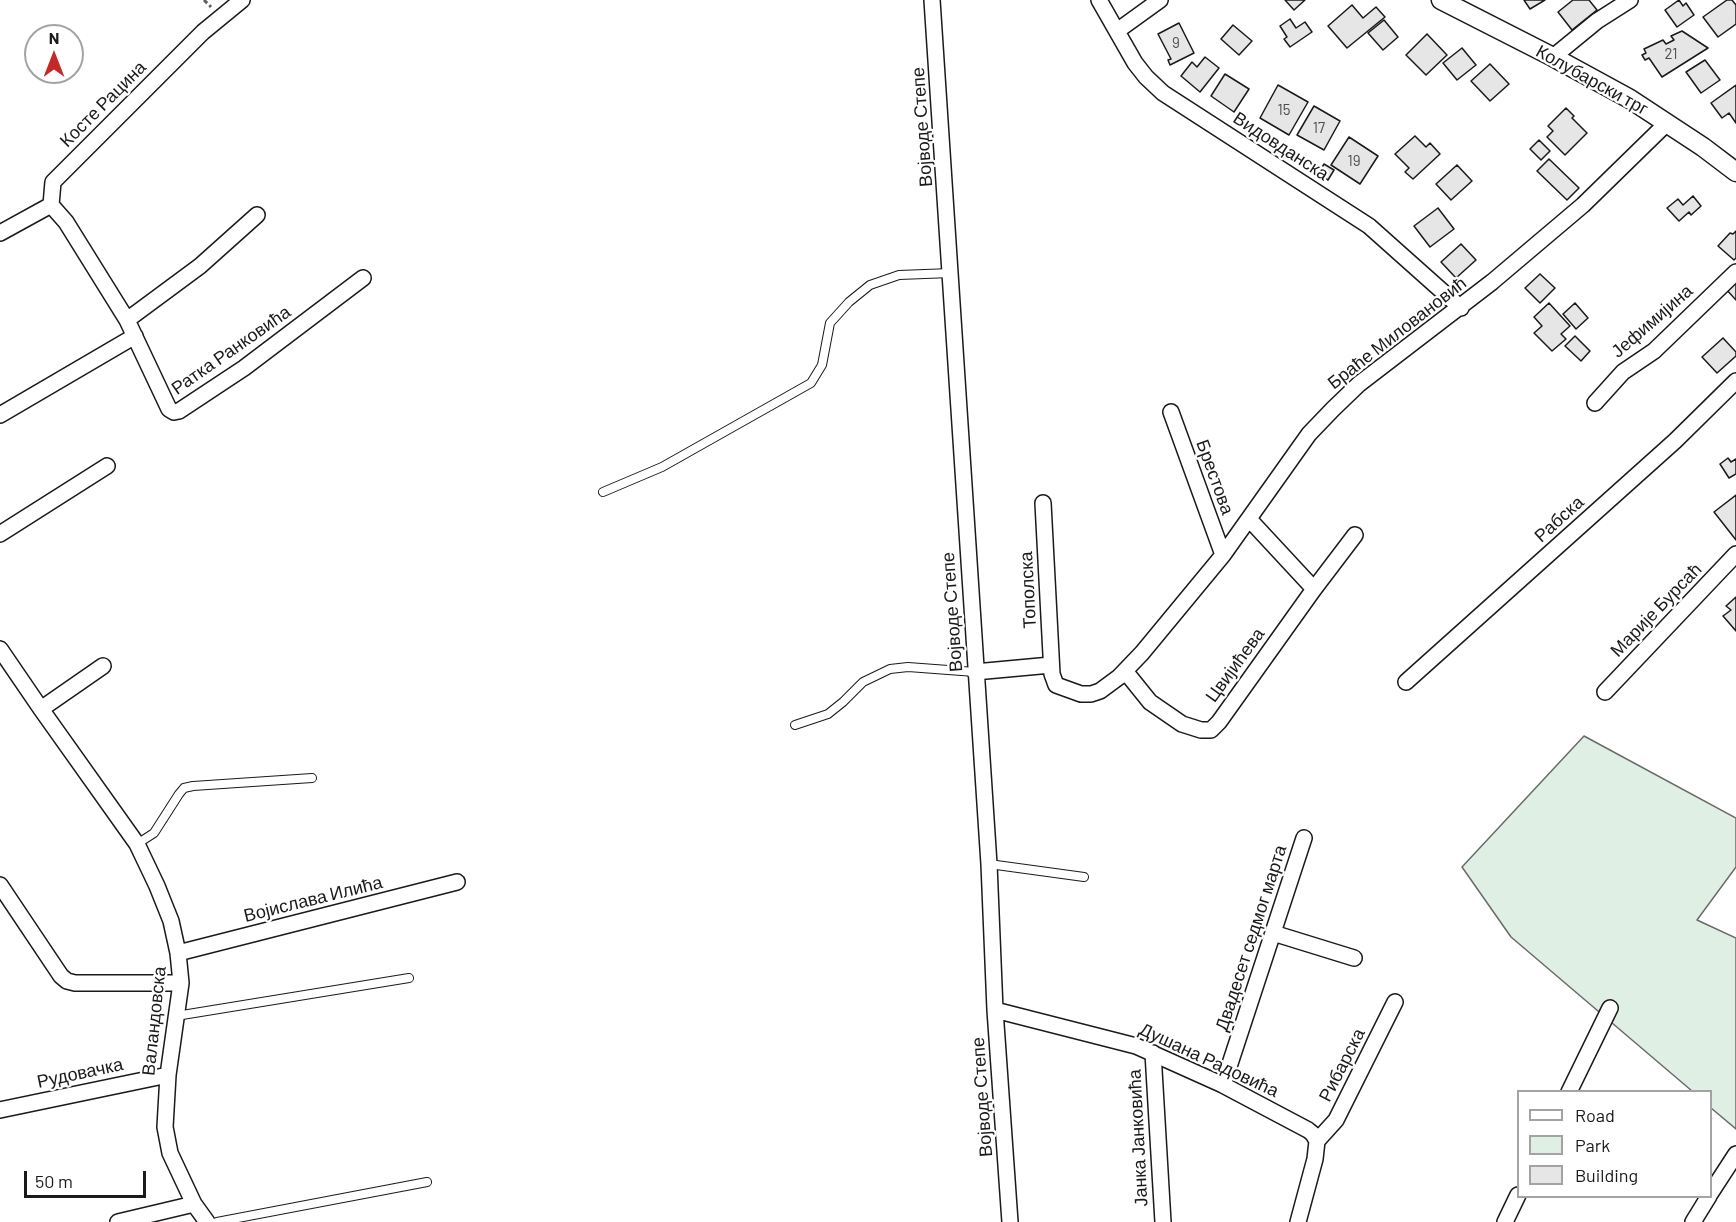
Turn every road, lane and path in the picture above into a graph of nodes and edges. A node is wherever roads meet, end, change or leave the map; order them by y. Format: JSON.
{"nodes":[{"id":1,"x":242,"y":0,"type":"edge"},
{"id":2,"x":932,"y":0,"type":"edge"},
{"id":3,"x":1100,"y":0,"type":"edge"},
{"id":4,"x":1160,"y":0,"type":"edge"},
{"id":5,"x":1441,"y":0,"type":"edge"},
{"id":6,"x":1630,"y":0,"type":"edge"},
{"id":7,"x":1117,"y":31,"type":"junction"},
{"id":8,"x":1553,"y":57,"type":"junction"},
{"id":9,"x":1667,"y":123,"type":"junction"},
{"id":10,"x":1736,"y":172,"type":"edge"},
{"id":11,"x":51,"y":205,"type":"junction"},
{"id":12,"x":257,"y":215,"type":"dead end"},
{"id":13,"x":0,"y":233,"type":"edge"},
{"id":14,"x":1736,"y":272,"type":"edge"},
{"id":15,"x":951,"y":273,"type":"junction"},
{"id":16,"x":363,"y":278,"type":"dead end"},
{"id":17,"x":1461,"y":308,"type":"junction"},
{"id":18,"x":127,"y":320,"type":"junction"},
{"id":19,"x":135,"y":336,"type":"junction"},
{"id":20,"x":1736,"y":381,"type":"edge"},
{"id":21,"x":1595,"y":403,"type":"dead end"},
{"id":22,"x":1171,"y":412,"type":"dead end"},
{"id":23,"x":0,"y":415,"type":"edge"},
{"id":24,"x":107,"y":466,"type":"dead end"},
{"id":25,"x":603,"y":492,"type":"dead end"},
{"id":26,"x":1043,"y":503,"type":"dead end"},
{"id":27,"x":1249,"y":519,"type":"junction"},
{"id":28,"x":0,"y":534,"type":"edge"},
{"id":29,"x":1355,"y":535,"type":"dead end"},
{"id":30,"x":1736,"y":554,"type":"edge"},
{"id":31,"x":1223,"y":555,"type":"junction"},
{"id":32,"x":1314,"y":589,"type":"junction"},
{"id":33,"x":0,"y":649,"type":"edge"},
{"id":34,"x":103,"y":666,"type":"dead end"},
{"id":35,"x":1051,"y":670,"type":"junction"},
{"id":36,"x":1125,"y":671,"type":"junction"},
{"id":37,"x":975,"y":672,"type":"junction"},
{"id":38,"x":1406,"y":682,"type":"dead end"},
{"id":39,"x":1605,"y":692,"type":"dead end"},
{"id":40,"x":41,"y":709,"type":"junction"},
{"id":41,"x":795,"y":725,"type":"dead end"},
{"id":42,"x":312,"y":778,"type":"dead end"},
{"id":43,"x":1304,"y":838,"type":"dead end"},
{"id":44,"x":137,"y":844,"type":"junction"},
{"id":45,"x":989,"y":864,"type":"junction"},
{"id":46,"x":1084,"y":877,"type":"dead end"},
{"id":47,"x":457,"y":882,"type":"dead end"},
{"id":48,"x":0,"y":885,"type":"edge"},
{"id":49,"x":1273,"y":933,"type":"junction"},
{"id":50,"x":178,"y":953,"type":"junction"},
{"id":51,"x":1354,"y":958,"type":"dead end"},
{"id":52,"x":409,"y":978,"type":"dead end"},
{"id":53,"x":181,"y":983,"type":"junction"},
{"id":54,"x":1395,"y":1002,"type":"dead end"},
{"id":55,"x":1610,"y":1008,"type":"dead end"},
{"id":56,"x":996,"y":1010,"type":"junction"},
{"id":57,"x":176,"y":1016,"type":"junction"},
{"id":58,"x":1153,"y":1053,"type":"junction"},
{"id":59,"x":168,"y":1075,"type":"junction"},
{"id":60,"x":1223,"y":1085,"type":"junction"},
{"id":61,"x":1570,"y":1090,"type":"edge"},
{"id":62,"x":0,"y":1110,"type":"edge"},
{"id":63,"x":1317,"y":1141,"type":"junction"},
{"id":64,"x":1736,"y":1154,"type":"edge"},
{"id":65,"x":427,"y":1182,"type":"dead end"},
{"id":66,"x":1712,"y":1192,"type":"edge"},
{"id":67,"x":1517,"y":1197,"type":"edge"},
{"id":68,"x":1708,"y":1198,"type":"edge"},
{"id":69,"x":194,"y":1204,"type":"junction"},
{"id":70,"x":118,"y":1222,"type":"edge"},
{"id":71,"x":207,"y":1222,"type":"edge"},
{"id":72,"x":217,"y":1222,"type":"edge"},
{"id":73,"x":1010,"y":1222,"type":"edge"},
{"id":74,"x":1163,"y":1222,"type":"edge"},
{"id":75,"x":1298,"y":1222,"type":"edge"},
{"id":76,"x":1505,"y":1222,"type":"edge"},
{"id":77,"x":1693,"y":1222,"type":"edge"}],
"edges":[{"from":1,"to":11,"type":"street","name":"Косте Рацина"},
{"from":2,"to":15,"type":"street","name":"Војводе Степе"},
{"from":3,"to":7,"type":"street","name":"Видовданска"},
{"from":4,"to":7,"type":"street"},
{"from":5,"to":8,"type":"street","name":"Колубарски трг"},
{"from":6,"to":8,"type":"street"},
{"from":7,"to":17,"type":"street","name":"Видовданска"},
{"from":8,"to":9,"type":"street","name":"Колубарски трг"},
{"from":9,"to":10,"type":"street","name":"Колубарски трг"},
{"from":9,"to":17,"type":"street","name":"Браће Миловановић"},
{"from":11,"to":13,"type":"street"},
{"from":11,"to":18,"type":"street","name":"Ратка Ранковића"},
{"from":12,"to":18,"type":"street"},
{"from":14,"to":21,"type":"street","name":"Јефимијина"},
{"from":15,"to":25,"type":"lane"},
{"from":15,"to":37,"type":"street","name":"Војводе Степе"},
{"from":16,"to":19,"type":"street","name":"Ратка Ранковића"},
{"from":17,"to":27,"type":"street","name":"Браће Миловановић"},
{"from":18,"to":19,"type":"street","name":"Ратка Ранковића"},
{"from":19,"to":23,"type":"street"},
{"from":20,"to":38,"type":"street","name":"Рабска"},
{"from":22,"to":31,"type":"street","name":"Брестова"},
{"from":24,"to":28,"type":"street"},
{"from":26,"to":35,"type":"street","name":"Тополска"},
{"from":27,"to":31,"type":"street","name":"Браће Миловановић"},
{"from":27,"to":32,"type":"street"},
{"from":29,"to":32,"type":"street","name":"Цвијићева"},
{"from":30,"to":39,"type":"street","name":"Марије Бурсаћ"},
{"from":31,"to":36,"type":"street","name":"Браће Миловановић"},
{"from":32,"to":36,"type":"street","name":"Цвијићева"},
{"from":33,"to":40,"type":"street","name":"Валандовска"},
{"from":34,"to":40,"type":"street"},
{"from":35,"to":36,"type":"street","name":"Браће Миловановић"},
{"from":35,"to":37,"type":"street"},
{"from":37,"to":41,"type":"lane"},
{"from":37,"to":45,"type":"street","name":"Војводе Степе"},
{"from":40,"to":44,"type":"street","name":"Валандовска"},
{"from":42,"to":44,"type":"lane"},
{"from":43,"to":49,"type":"street","name":"Двадесет седмог марта"},
{"from":44,"to":50,"type":"street","name":"Валандовска"},
{"from":45,"to":46,"type":"lane"},
{"from":45,"to":56,"type":"street","name":"Војводе Степе"},
{"from":47,"to":50,"type":"street","name":"Војислава Илића"},
{"from":48,"to":53,"type":"street"},
{"from":49,"to":51,"type":"street"},
{"from":49,"to":60,"type":"street","name":"Двадесет седмог марта"},
{"from":50,"to":53,"type":"street","name":"Валандовска"},
{"from":52,"to":57,"type":"lane"},
{"from":53,"to":57,"type":"street","name":"Валандовска"},
{"from":54,"to":63,"type":"street","name":"Рибарска"},
{"from":55,"to":61,"type":"street"},
{"from":56,"to":58,"type":"street","name":"Душана Радовића"},
{"from":56,"to":73,"type":"street","name":"Војводе Степе"},
{"from":57,"to":59,"type":"street","name":"Валандовска"},
{"from":58,"to":60,"type":"street","name":"Душана Радовића"},
{"from":58,"to":74,"type":"street","name":"Јанка Јанковића"},
{"from":59,"to":62,"type":"street","name":"Рудовачка"},
{"from":59,"to":69,"type":"street","name":"Валандовска"},
{"from":60,"to":63,"type":"street","name":"Душана Радовића"},
{"from":63,"to":75,"type":"street"},
{"from":64,"to":66,"type":"street"},
{"from":65,"to":72,"type":"lane"},
{"from":67,"to":76,"type":"street"},
{"from":68,"to":77,"type":"street"},
{"from":69,"to":70,"type":"street"},
{"from":69,"to":71,"type":"street","name":"Валандовска"}]}
